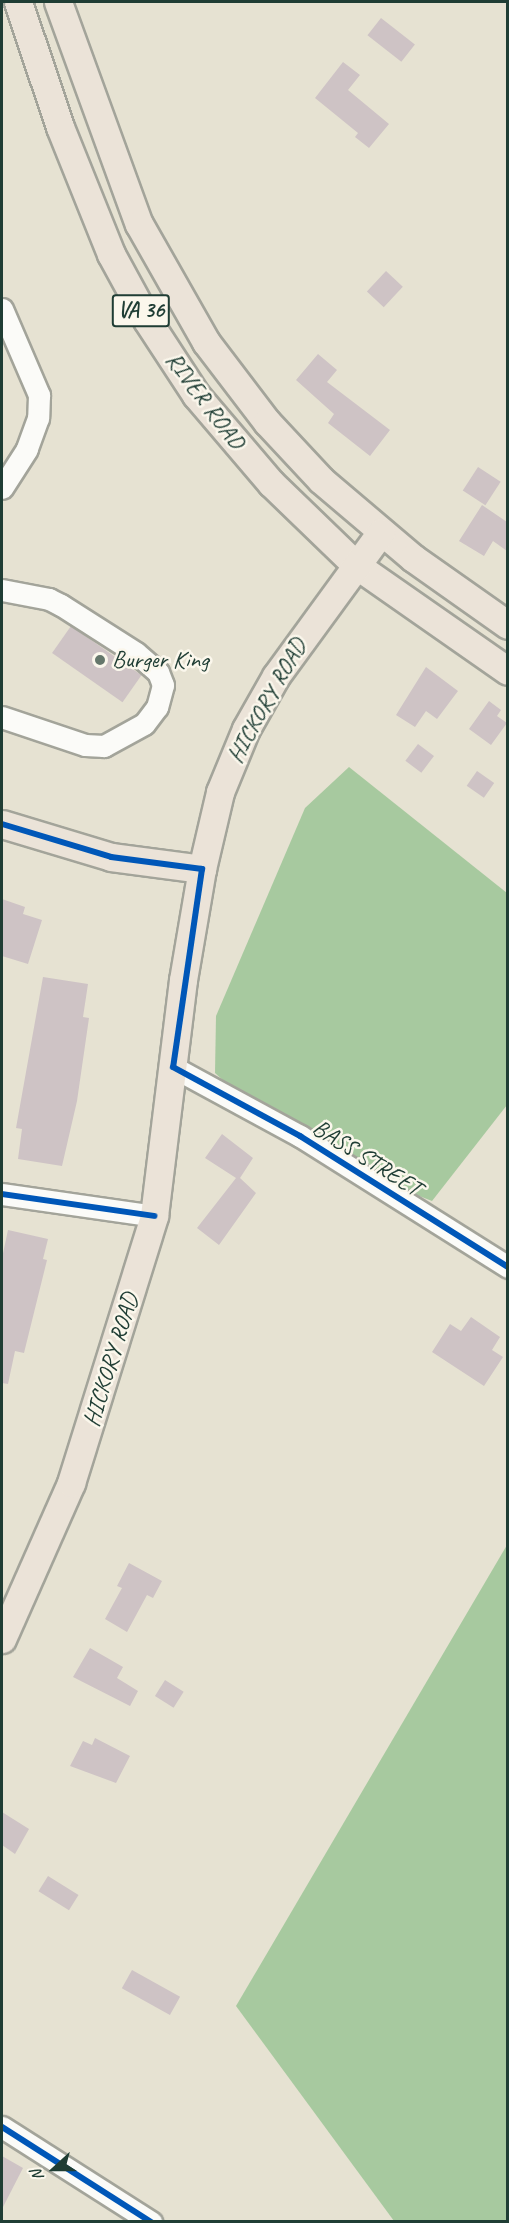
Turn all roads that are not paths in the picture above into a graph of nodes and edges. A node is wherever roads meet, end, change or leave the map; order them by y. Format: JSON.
{"nodes":[{"id":1,"x":18,"y":2,"type":"edge"},
{"id":2,"x":58,"y":2,"type":"edge"},
{"id":3,"x":2,"y":309,"type":"edge"},
{"id":4,"x":2,"y":488,"type":"edge"},
{"id":5,"x":381,"y":532,"type":"junction"},
{"id":6,"x":356,"y":566,"type":"junction"},
{"id":7,"x":2,"y":590,"type":"edge"},
{"id":8,"x":507,"y":625,"type":"edge"},
{"id":9,"x":507,"y":671,"type":"edge"},
{"id":10,"x":2,"y":717,"type":"edge"},
{"id":11,"x":2,"y":824,"type":"edge"},
{"id":12,"x":202,"y":869,"type":"junction"},
{"id":13,"x":173,"y":1067,"type":"junction"},
{"id":14,"x":2,"y":1194,"type":"edge"},
{"id":15,"x":154,"y":1216,"type":"junction"},
{"id":16,"x":507,"y":1267,"type":"edge"},
{"id":17,"x":2,"y":1639,"type":"edge"},
{"id":18,"x":2,"y":2127,"type":"edge"},
{"id":19,"x":151,"y":2222,"type":"edge"}],
"edges":[{"from":1,"to":6,"type":"main road","name":"RIVER ROAD","number":"VA 36"},
{"from":2,"to":5,"type":"main road","name":"RIVER ROAD","number":"VA 36"},
{"from":3,"to":4,"type":"street"},
{"from":5,"to":6,"type":"main road","name":"HICKORY ROAD"},
{"from":5,"to":8,"type":"main road","name":"RIVER ROAD","number":"VA 36"},
{"from":6,"to":9,"type":"main road","name":"RIVER ROAD","number":"VA 36"},
{"from":6,"to":12,"type":"main road","name":"HICKORY ROAD"},
{"from":7,"to":10,"type":"street"},
{"from":11,"to":12,"type":"main road"},
{"from":12,"to":13,"type":"main road","name":"HICKORY ROAD"},
{"from":13,"to":15,"type":"main road","name":"HICKORY ROAD"},
{"from":13,"to":16,"type":"street","name":"BASS STREET"},
{"from":14,"to":15,"type":"street"},
{"from":15,"to":17,"type":"main road","name":"HICKORY ROAD"},
{"from":18,"to":19,"type":"street"}]}
